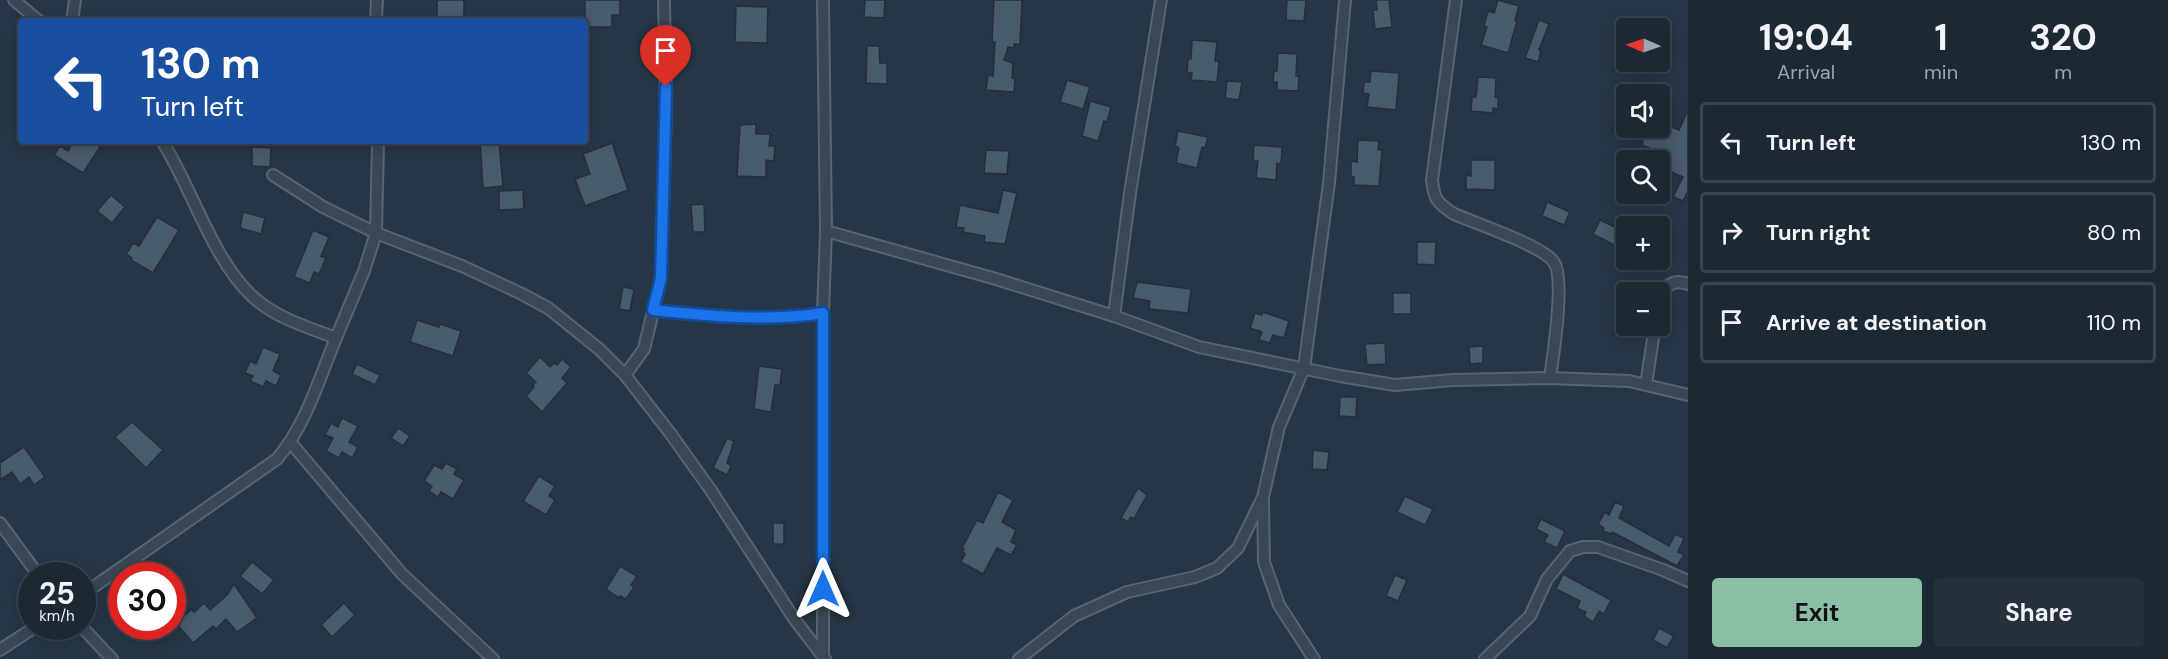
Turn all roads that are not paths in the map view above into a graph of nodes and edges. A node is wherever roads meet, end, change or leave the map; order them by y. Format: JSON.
{"nodes":[{"id":1,"x":14,"y":0,"type":"edge"},
{"id":2,"x":75,"y":0,"type":"edge"},
{"id":3,"x":376,"y":0,"type":"edge"},
{"id":4,"x":664,"y":0,"type":"edge"},
{"id":5,"x":823,"y":0,"type":"edge"},
{"id":6,"x":1161,"y":0,"type":"edge"},
{"id":7,"x":1345,"y":0,"type":"edge"},
{"id":8,"x":1456,"y":0,"type":"edge"},
{"id":9,"x":35,"y":18,"type":"edge"},
{"id":10,"x":72,"y":18,"type":"edge"},
{"id":11,"x":376,"y":18,"type":"edge"},
{"id":12,"x":164,"y":144,"type":"edge"},
{"id":13,"x":378,"y":144,"type":"edge"},
{"id":14,"x":273,"y":175,"type":"dead end"},
{"id":15,"x":826,"y":231,"type":"junction"},
{"id":16,"x":376,"y":233,"type":"junction"},
{"id":17,"x":1670,"y":284,"type":"edge"},
{"id":18,"x":1688,"y":284,"type":"edge"},
{"id":19,"x":653,"y":310,"type":"junction"},
{"id":20,"x":823,"y":313,"type":"junction"},
{"id":21,"x":1113,"y":316,"type":"junction"},
{"id":22,"x":1653,"y":336,"type":"edge"},
{"id":23,"x":336,"y":338,"type":"junction"},
{"id":24,"x":1304,"y":368,"type":"junction"},
{"id":25,"x":625,"y":375,"type":"junction"},
{"id":26,"x":1550,"y":378,"type":"junction"},
{"id":27,"x":1646,"y":384,"type":"junction"},
{"id":28,"x":1688,"y":395,"type":"edge"},
{"id":29,"x":291,"y":443,"type":"junction"},
{"id":30,"x":1263,"y":496,"type":"junction"},
{"id":31,"x":0,"y":523,"type":"edge"},
{"id":32,"x":29,"y":562,"type":"edge"},
{"id":33,"x":1688,"y":581,"type":"edge"},
{"id":34,"x":96,"y":585,"type":"edge"},
{"id":35,"x":18,"y":638,"type":"edge"},
{"id":36,"x":94,"y":640,"type":"edge"},
{"id":37,"x":0,"y":650,"type":"edge"},
{"id":38,"x":824,"y":657,"type":"edge"},
{"id":39,"x":112,"y":659,"type":"edge"},
{"id":40,"x":493,"y":659,"type":"edge"},
{"id":41,"x":1019,"y":659,"type":"edge"},
{"id":42,"x":1314,"y":659,"type":"edge"},
{"id":43,"x":1485,"y":659,"type":"edge"}],
"edges":[{"from":1,"to":9,"type":"street"},
{"from":2,"to":10,"type":"street"},
{"from":3,"to":11,"type":"street"},
{"from":4,"to":19,"type":"street"},
{"from":5,"to":15,"type":"street"},
{"from":6,"to":21,"type":"street"},
{"from":7,"to":24,"type":"street"},
{"from":8,"to":26,"type":"street"},
{"from":12,"to":23,"type":"street"},
{"from":13,"to":16,"type":"street"},
{"from":14,"to":16,"type":"street"},
{"from":15,"to":20,"type":"street"},
{"from":15,"to":21,"type":"street"},
{"from":16,"to":23,"type":"street"},
{"from":16,"to":25,"type":"street"},
{"from":17,"to":18,"type":"street"},
{"from":19,"to":20,"type":"street"},
{"from":19,"to":25,"type":"street"},
{"from":20,"to":38,"type":"street"},
{"from":21,"to":24,"type":"street"},
{"from":22,"to":27,"type":"street"},
{"from":23,"to":29,"type":"street"},
{"from":24,"to":26,"type":"street"},
{"from":24,"to":30,"type":"street"},
{"from":25,"to":38,"type":"street"},
{"from":26,"to":27,"type":"street"},
{"from":27,"to":28,"type":"street"},
{"from":29,"to":34,"type":"street"},
{"from":29,"to":40,"type":"street"},
{"from":30,"to":41,"type":"street"},
{"from":30,"to":42,"type":"street"},
{"from":31,"to":32,"type":"street"},
{"from":33,"to":43,"type":"street"},
{"from":35,"to":37,"type":"street"},
{"from":36,"to":39,"type":"street"}]}
